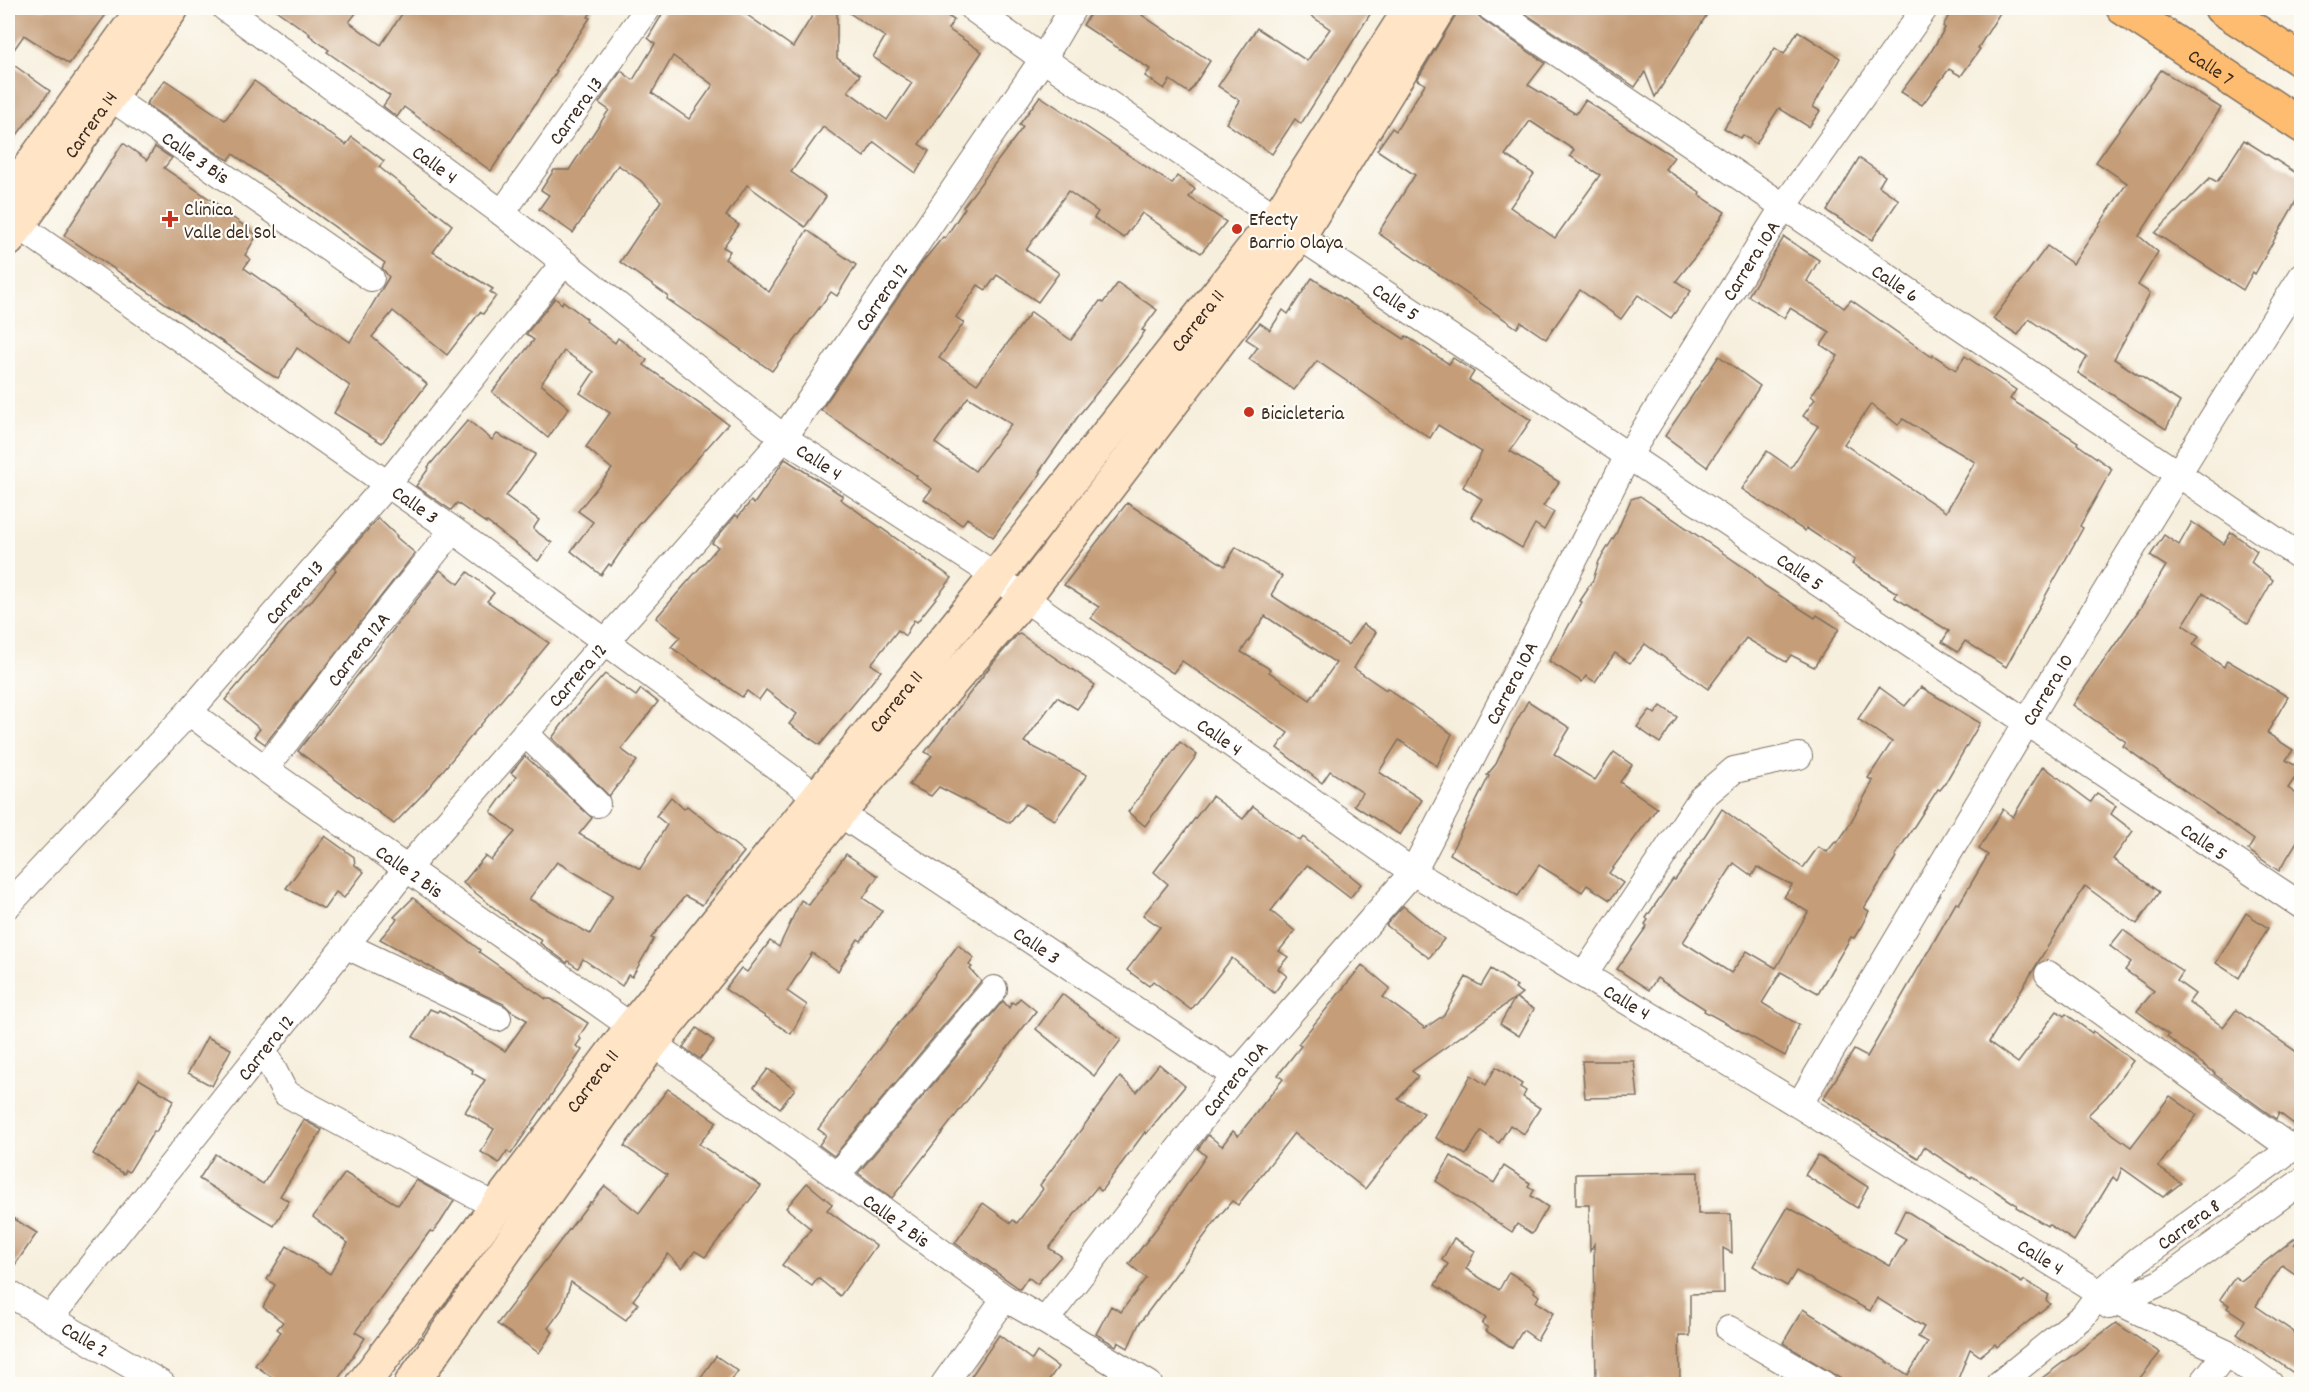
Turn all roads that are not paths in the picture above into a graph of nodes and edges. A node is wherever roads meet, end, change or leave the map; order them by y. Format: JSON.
{"nodes":[{"id":1,"x":144,"y":8,"type":"edge"},
{"id":2,"x":172,"y":8,"type":"edge"},
{"id":3,"x":225,"y":8,"type":"edge"},
{"id":4,"x":648,"y":8,"type":"edge"},
{"id":5,"x":972,"y":8,"type":"edge"},
{"id":6,"x":1072,"y":8,"type":"edge"},
{"id":7,"x":1411,"y":8,"type":"edge"},
{"id":8,"x":1439,"y":8,"type":"edge"},
{"id":9,"x":1491,"y":8,"type":"edge"},
{"id":10,"x":1924,"y":8,"type":"edge"},
{"id":11,"x":2123,"y":8,"type":"edge"},
{"id":12,"x":2221,"y":8,"type":"edge"},
{"id":13,"x":1043,"y":59,"type":"junction"},
{"id":14,"x":2301,"y":61,"type":"edge"},
{"id":15,"x":110,"y":97,"type":"junction"},
{"id":16,"x":2301,"y":126,"type":"edge"},
{"id":17,"x":1784,"y":206,"type":"junction"},
{"id":18,"x":502,"y":213,"type":"junction"},
{"id":19,"x":10,"y":220,"type":"edge"},
{"id":20,"x":1288,"y":227,"type":"junction"},
{"id":21,"x":563,"y":264,"type":"junction"},
{"id":22,"x":2301,"y":276,"type":"edge"},
{"id":23,"x":371,"y":278,"type":"dead end"},
{"id":24,"x":784,"y":438,"type":"junction"},
{"id":25,"x":1628,"y":456,"type":"junction"},
{"id":26,"x":2176,"y":473,"type":"junction"},
{"id":27,"x":388,"y":483,"type":"junction"},
{"id":28,"x":453,"y":530,"type":"junction"},
{"id":29,"x":2301,"y":558,"type":"edge"},
{"id":30,"x":996,"y":576,"type":"junction"},
{"id":31,"x":1024,"y":598,"type":"junction"},
{"id":32,"x":606,"y":640,"type":"junction"},
{"id":33,"x":189,"y":712,"type":"junction"},
{"id":34,"x":2025,"y":722,"type":"junction"},
{"id":35,"x":525,"y":733,"type":"junction"},
{"id":36,"x":1799,"y":756,"type":"dead end"},
{"id":37,"x":265,"y":769,"type":"junction"},
{"id":38,"x":597,"y":804,"type":"dead end"},
{"id":39,"x":829,"y":805,"type":"junction"},
{"id":40,"x":406,"y":868,"type":"junction"},
{"id":41,"x":1413,"y":872,"type":"junction"},
{"id":42,"x":8,"y":905,"type":"edge"},
{"id":43,"x":2301,"y":906,"type":"edge"},
{"id":44,"x":345,"y":945,"type":"junction"},
{"id":45,"x":2048,"y":974,"type":"dead end"},
{"id":46,"x":1584,"y":975,"type":"junction"},
{"id":47,"x":994,"y":989,"type":"dead end"},
{"id":48,"x":498,"y":1018,"type":"dead end"},
{"id":49,"x":642,"y":1035,"type":"junction"},
{"id":50,"x":263,"y":1049,"type":"junction"},
{"id":51,"x":1235,"y":1076,"type":"junction"},
{"id":52,"x":1799,"y":1105,"type":"junction"},
{"id":53,"x":2297,"y":1145,"type":"edge"},
{"id":54,"x":836,"y":1176,"type":"junction"},
{"id":55,"x":2301,"y":1181,"type":"edge"},
{"id":56,"x":497,"y":1207,"type":"junction"},
{"id":57,"x":8,"y":1293,"type":"edge"},
{"id":58,"x":2110,"y":1298,"type":"junction"},
{"id":59,"x":1005,"y":1299,"type":"junction"},
{"id":60,"x":50,"y":1318,"type":"junction"},
{"id":61,"x":1045,"y":1321,"type":"junction"},
{"id":62,"x":1729,"y":1329,"type":"dead end"},
{"id":63,"x":2226,"y":1353,"type":"junction"},
{"id":64,"x":1137,"y":1381,"type":"edge"},
{"id":65,"x":162,"y":1384,"type":"edge"},
{"id":66,"x":363,"y":1384,"type":"edge"},
{"id":67,"x":411,"y":1384,"type":"edge"},
{"id":68,"x":944,"y":1384,"type":"edge"},
{"id":69,"x":1823,"y":1384,"type":"edge"},
{"id":70,"x":1999,"y":1384,"type":"edge"},
{"id":71,"x":2202,"y":1384,"type":"edge"},
{"id":72,"x":2270,"y":1384,"type":"edge"}],
"edges":[{"from":1,"to":19,"type":"main road","name":"Carrera 14"},
{"from":2,"to":15,"type":"main road","name":"Carrera 14"},
{"from":3,"to":18,"type":"street","name":"Calle 4"},
{"from":4,"to":18,"type":"street","name":"Carrera 13"},
{"from":5,"to":13,"type":"street","name":"Calle 5"},
{"from":6,"to":13,"type":"street","name":"Carrera 12"},
{"from":7,"to":20,"type":"main road","name":"Carrera 11"},
{"from":8,"to":20,"type":"main road","name":"Carrera 11"},
{"from":9,"to":17,"type":"street","name":"Calle 6"},
{"from":10,"to":17,"type":"street","name":"Carrera 10A"},
{"from":11,"to":16,"type":"main road","name":"Calle 7"},
{"from":12,"to":14,"type":"main road"},
{"from":13,"to":20,"type":"street","name":"Calle 5"},
{"from":13,"to":24,"type":"street","name":"Carrera 12"},
{"from":15,"to":19,"type":"main road","name":"Carrera 14"},
{"from":15,"to":23,"type":"street","name":"Calle 3 Bis"},
{"from":17,"to":25,"type":"street","name":"Carrera 10A"},
{"from":17,"to":26,"type":"street","name":"Calle 6"},
{"from":18,"to":21,"type":"street","name":"Calle 4"},
{"from":19,"to":27,"type":"street","name":"Calle 3"},
{"from":20,"to":25,"type":"street","name":"Calle 5"},
{"from":20,"to":30,"type":"main road","name":"Carrera 11"},
{"from":20,"to":31,"type":"main road","name":"Carrera 11"},
{"from":21,"to":24,"type":"street","name":"Calle 4"},
{"from":21,"to":27,"type":"street","name":"Carrera 13"},
{"from":22,"to":26,"type":"street","name":"Carrera 10"},
{"from":24,"to":30,"type":"street","name":"Calle 4"},
{"from":24,"to":32,"type":"street","name":"Carrera 12"},
{"from":25,"to":34,"type":"street","name":"Calle 5"},
{"from":25,"to":41,"type":"street","name":"Carrera 10A"},
{"from":26,"to":29,"type":"street","name":"Calle 6"},
{"from":26,"to":34,"type":"street","name":"Carrera 10"},
{"from":27,"to":28,"type":"street","name":"Calle 3"},
{"from":27,"to":33,"type":"street","name":"Carrera 13"},
{"from":28,"to":32,"type":"street","name":"Calle 3"},
{"from":28,"to":37,"type":"street","name":"Carrera 12A"},
{"from":30,"to":31,"type":"street","name":"Calle 4"},
{"from":30,"to":39,"type":"main road","name":"Carrera 11"},
{"from":31,"to":39,"type":"main road","name":"Carrera 11"},
{"from":31,"to":41,"type":"street","name":"Calle 4"},
{"from":32,"to":35,"type":"street","name":"Carrera 12"},
{"from":32,"to":39,"type":"street","name":"Calle 3"},
{"from":33,"to":37,"type":"street","name":"Calle 2 Bis"},
{"from":33,"to":42,"type":"street","name":"Carrera 13"},
{"from":34,"to":43,"type":"street","name":"Calle 5"},
{"from":34,"to":52,"type":"street","name":"Carrera 10"},
{"from":35,"to":38,"type":"street"},
{"from":35,"to":40,"type":"street","name":"Carrera 12"},
{"from":36,"to":46,"type":"street"},
{"from":37,"to":40,"type":"street","name":"Calle 2 Bis"},
{"from":39,"to":49,"type":"main road","name":"Carrera 11"},
{"from":39,"to":51,"type":"street","name":"Calle 3"},
{"from":40,"to":44,"type":"street","name":"Carrera 12"},
{"from":40,"to":49,"type":"street","name":"Calle 2 Bis"},
{"from":41,"to":46,"type":"street","name":"Calle 4"},
{"from":41,"to":51,"type":"street","name":"Carrera 10A"},
{"from":44,"to":48,"type":"street"},
{"from":44,"to":50,"type":"street","name":"Carrera 12"},
{"from":45,"to":53,"type":"street"},
{"from":46,"to":52,"type":"street","name":"Calle 4"},
{"from":47,"to":54,"type":"street"},
{"from":49,"to":54,"type":"street","name":"Calle 2 Bis"},
{"from":49,"to":56,"type":"main road","name":"Carrera 11"},
{"from":49,"to":67,"type":"main road","name":"Carrera 11"},
{"from":50,"to":56,"type":"street"},
{"from":50,"to":60,"type":"street","name":"Carrera 12"},
{"from":51,"to":61,"type":"street","name":"Carrera 10A"},
{"from":52,"to":58,"type":"street","name":"Calle 4"},
{"from":53,"to":58,"type":"street","name":"Carrera 8"},
{"from":54,"to":59,"type":"street","name":"Calle 2 Bis"},
{"from":55,"to":58,"type":"street","name":"Carrera 8"},
{"from":56,"to":66,"type":"main road","name":"Carrera 11"},
{"from":57,"to":60,"type":"street","name":"Calle 2"},
{"from":58,"to":63,"type":"street","name":"Calle 4"},
{"from":58,"to":70,"type":"street","name":"Carrera 8"},
{"from":59,"to":61,"type":"street","name":"Calle 2 Bis"},
{"from":59,"to":68,"type":"street"},
{"from":60,"to":65,"type":"street","name":"Calle 2"},
{"from":61,"to":64,"type":"street","name":"Calle 2 Bis"},
{"from":62,"to":69,"type":"street"},
{"from":63,"to":71,"type":"street"},
{"from":63,"to":72,"type":"street","name":"Calle 4"}]}
